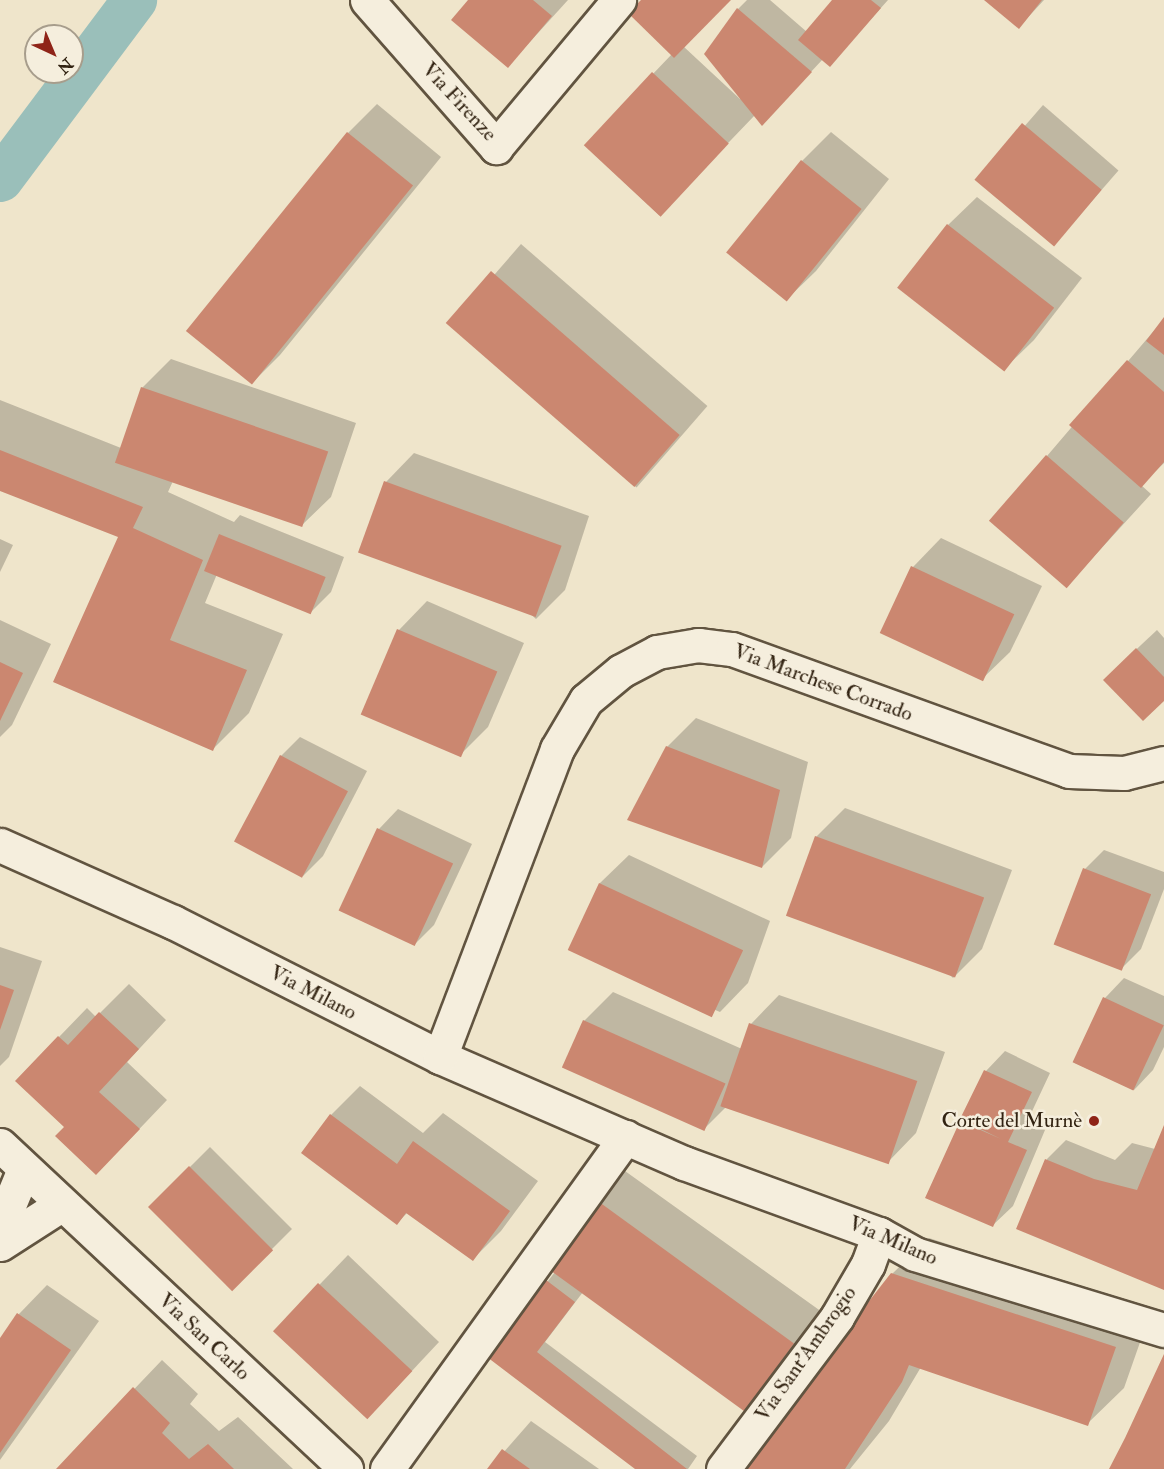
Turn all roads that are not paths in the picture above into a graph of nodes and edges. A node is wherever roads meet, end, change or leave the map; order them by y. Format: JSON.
{"nodes":[{"id":1,"x":367,"y":0,"type":"edge"},
{"id":2,"x":619,"y":0,"type":"edge"},
{"id":3,"x":1164,"y":763,"type":"edge"},
{"id":4,"x":0,"y":845,"type":"edge"},
{"id":5,"x":440,"y":1057,"type":"junction"},
{"id":6,"x":626,"y":1137,"type":"junction"},
{"id":7,"x":0,"y":1145,"type":"edge"},
{"id":8,"x":24,"y":1169,"type":"junction"},
{"id":9,"x":61,"y":1205,"type":"junction"},
{"id":10,"x":0,"y":1227,"type":"edge"},
{"id":11,"x":879,"y":1234,"type":"junction"},
{"id":12,"x":0,"y":1244,"type":"edge"},
{"id":13,"x":1164,"y":1330,"type":"edge"},
{"id":14,"x":346,"y":1469,"type":"edge"},
{"id":15,"x":387,"y":1469,"type":"edge"},
{"id":16,"x":723,"y":1469,"type":"edge"}],
"edges":[{"from":1,"to":2,"type":"street","name":"Via Firenze"},
{"from":3,"to":5,"type":"street","name":"Via Marchese Corrado"},
{"from":4,"to":5,"type":"street","name":"Via Milano"},
{"from":5,"to":6,"type":"street","name":"Via Milano"},
{"from":6,"to":11,"type":"street","name":"Via Milano"},
{"from":6,"to":15,"type":"street"},
{"from":7,"to":8,"type":"street","name":"Via San Carlo"},
{"from":8,"to":9,"type":"street","name":"Via San Carlo"},
{"from":8,"to":10,"type":"street"},
{"from":9,"to":12,"type":"street"},
{"from":9,"to":14,"type":"street","name":"Via San Carlo"},
{"from":11,"to":13,"type":"street","name":"Via Milano"},
{"from":11,"to":16,"type":"street","name":"Via Sant'Ambrogio"}]}
